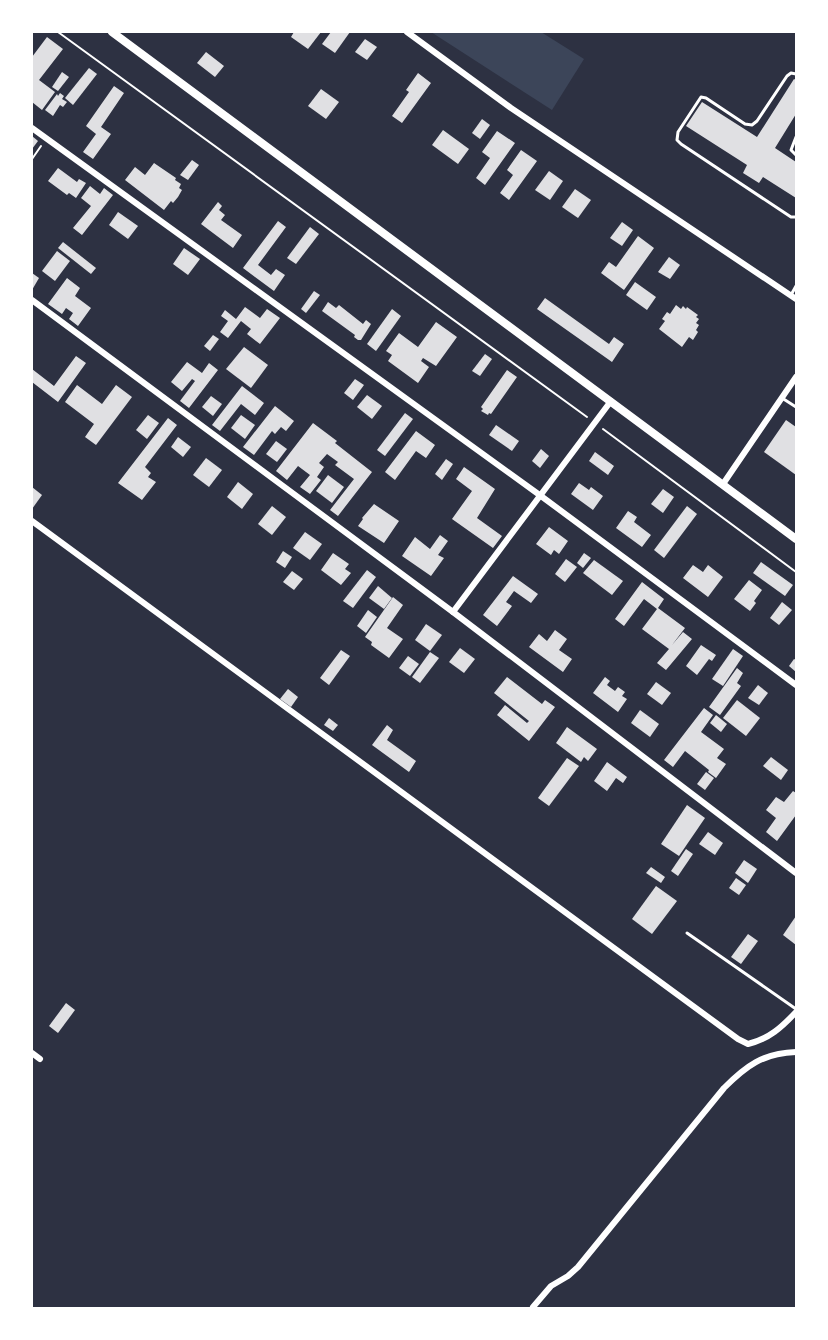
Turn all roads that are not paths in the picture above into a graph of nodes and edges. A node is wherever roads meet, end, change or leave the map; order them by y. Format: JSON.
{"nodes":[{"id":1,"x":112,"y":32,"type":"edge"},
{"id":2,"x":407,"y":32,"type":"edge"},
{"id":3,"x":796,"y":74,"type":"edge"},
{"id":4,"x":32,"y":128,"type":"edge"},
{"id":5,"x":796,"y":137,"type":"edge"},
{"id":6,"x":796,"y":155,"type":"edge"},
{"id":7,"x":796,"y":217,"type":"edge"},
{"id":8,"x":796,"y":286,"type":"edge"},
{"id":9,"x":794,"y":297,"type":"edge"},
{"id":10,"x":32,"y":300,"type":"edge"},
{"id":11,"x":796,"y":377,"type":"edge"},
{"id":12,"x":782,"y":398,"type":"junction"},
{"id":13,"x":611,"y":402,"type":"junction"},
{"id":14,"x":796,"y":407,"type":"edge"},
{"id":15,"x":723,"y":484,"type":"junction"},
{"id":16,"x":541,"y":496,"type":"junction"},
{"id":17,"x":32,"y":521,"type":"edge"},
{"id":18,"x":796,"y":539,"type":"edge"},
{"id":19,"x":453,"y":612,"type":"junction"},
{"id":20,"x":796,"y":685,"type":"edge"},
{"id":21,"x":796,"y":872,"type":"edge"},
{"id":22,"x":687,"y":933,"type":"dead end"},
{"id":23,"x":796,"y":1010,"type":"edge"},
{"id":24,"x":796,"y":1052,"type":"edge"},
{"id":25,"x":32,"y":1053,"type":"edge"},
{"id":26,"x":40,"y":1059,"type":"dead end"},
{"id":27,"x":533,"y":1307,"type":"edge"}],
"edges":[{"from":1,"to":13,"type":"street"},
{"from":2,"to":9,"type":"street"},
{"from":3,"to":7,"type":"lane"},
{"from":4,"to":16,"type":"street"},
{"from":5,"to":6,"type":"lane"},
{"from":8,"to":9,"type":"lane"},
{"from":10,"to":19,"type":"street"},
{"from":11,"to":12,"type":"street"},
{"from":12,"to":14,"type":"lane"},
{"from":12,"to":15,"type":"street"},
{"from":13,"to":15,"type":"street"},
{"from":13,"to":16,"type":"street"},
{"from":15,"to":18,"type":"street"},
{"from":16,"to":19,"type":"street"},
{"from":16,"to":20,"type":"street"},
{"from":17,"to":23,"type":"street"},
{"from":19,"to":21,"type":"street"},
{"from":22,"to":23,"type":"lane"},
{"from":24,"to":27,"type":"street"},
{"from":25,"to":26,"type":"street"}]}
